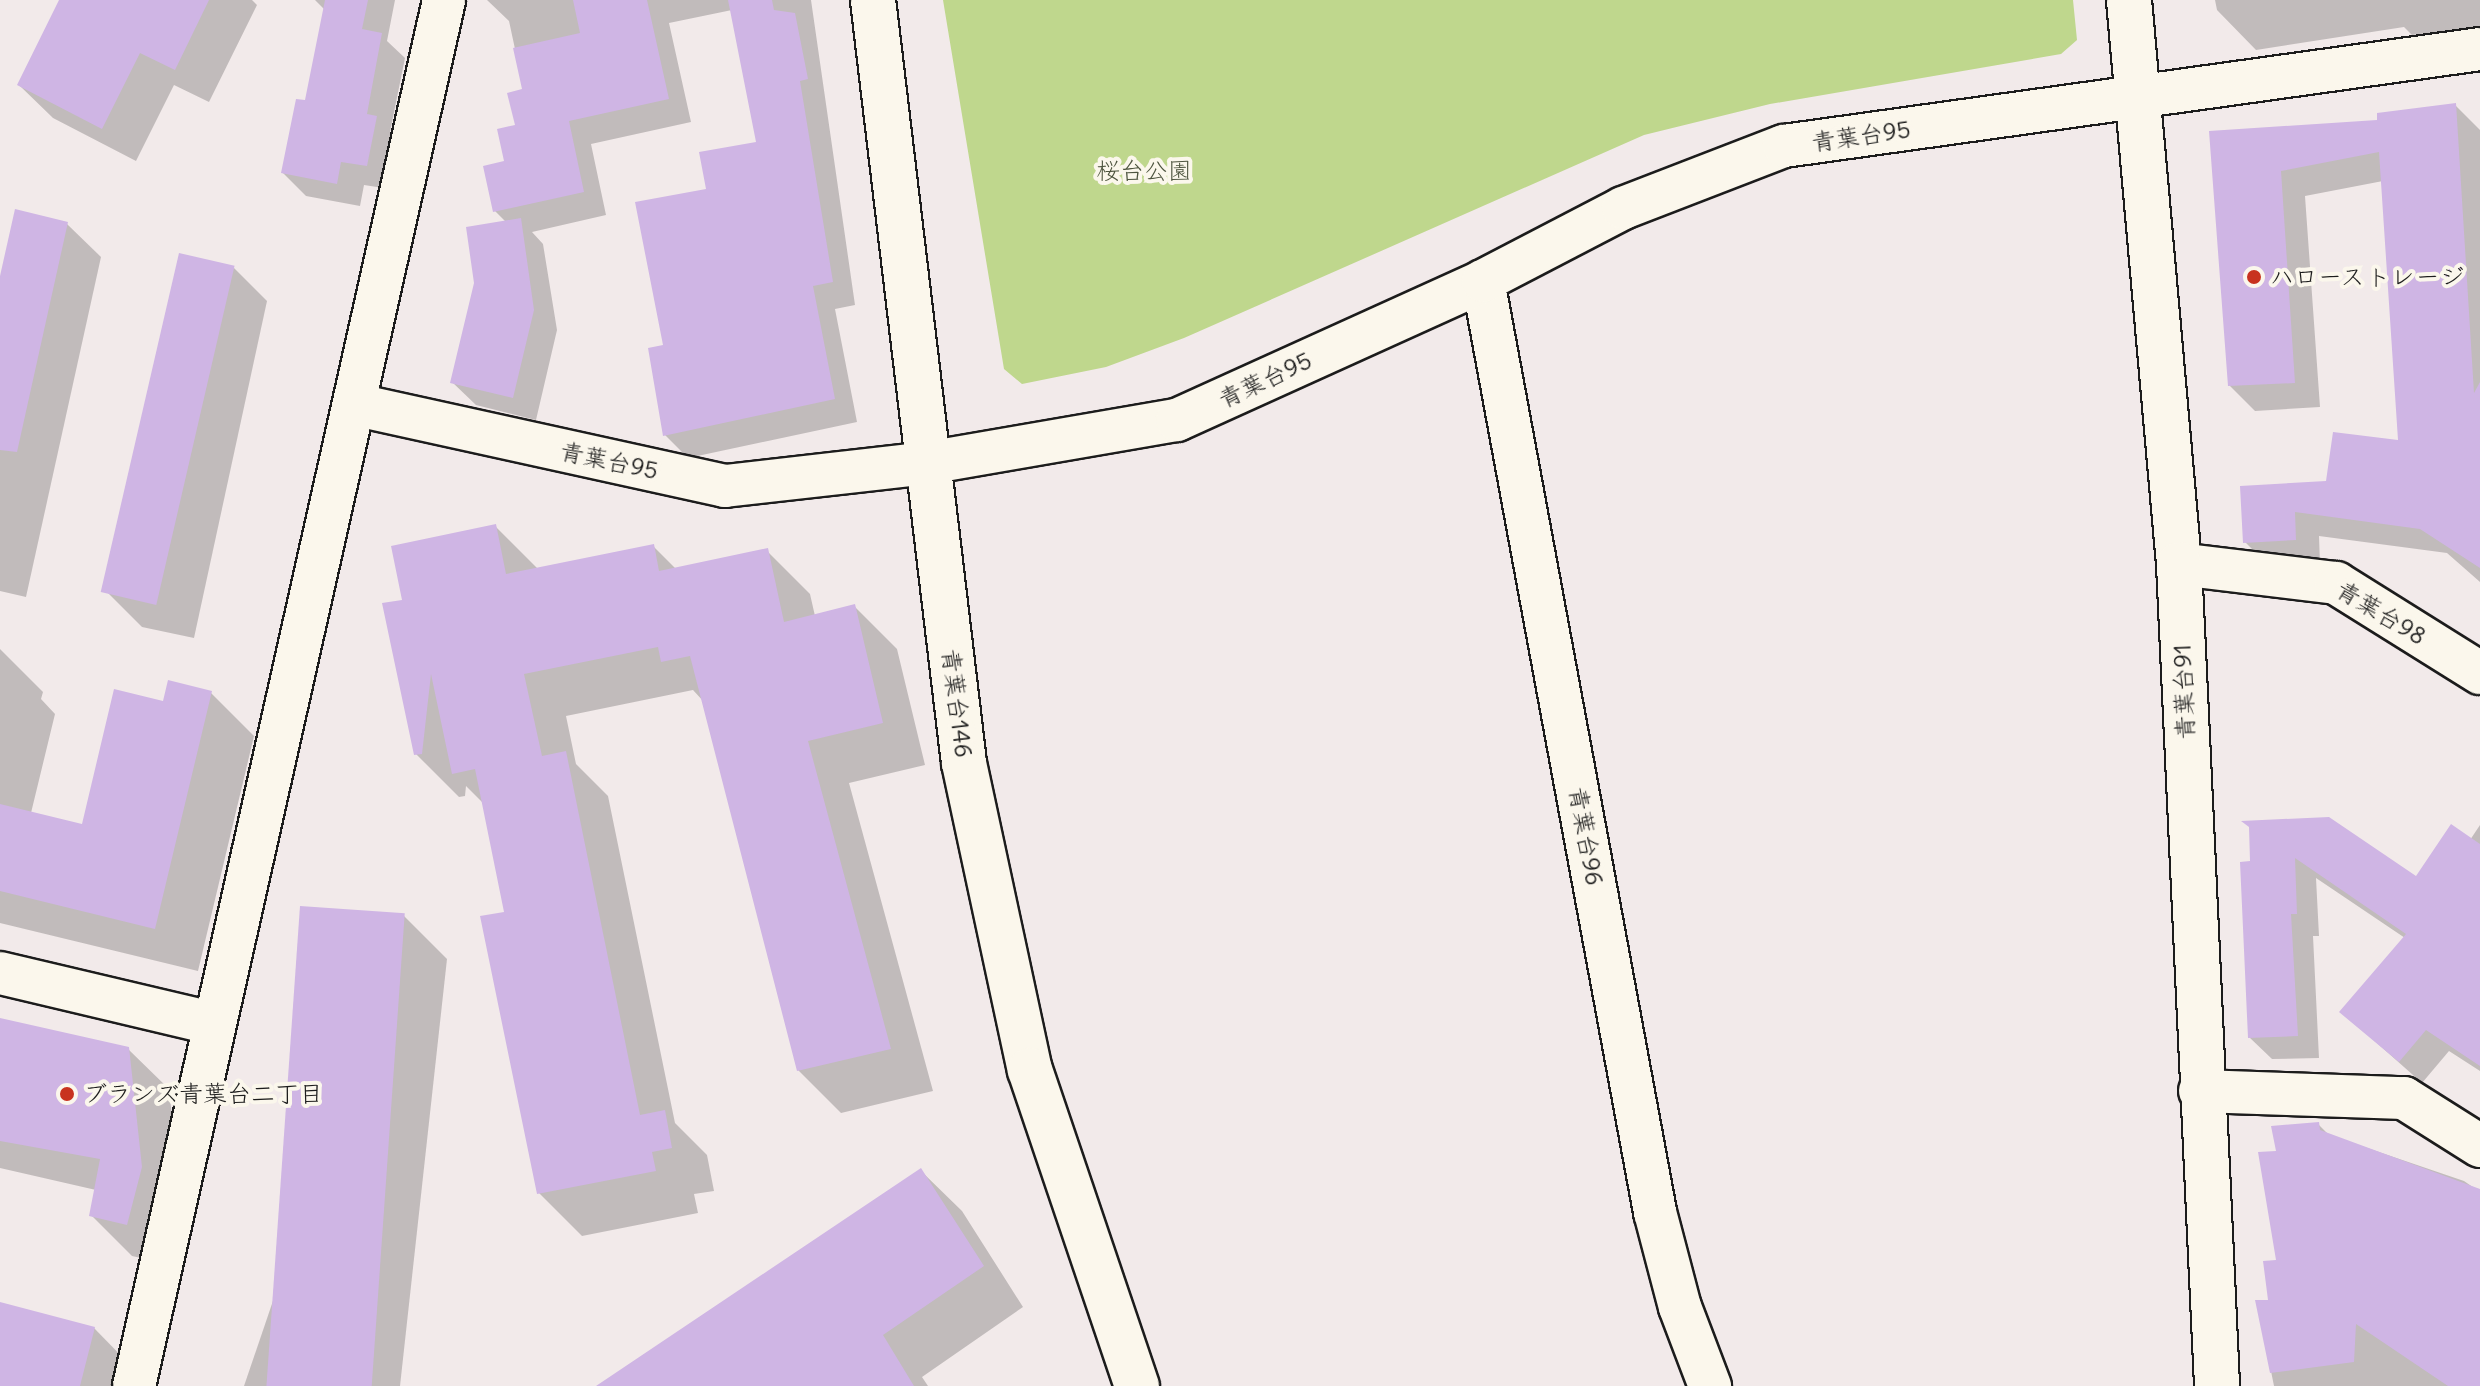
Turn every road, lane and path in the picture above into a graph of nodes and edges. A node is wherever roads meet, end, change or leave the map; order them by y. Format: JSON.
{"nodes":[{"id":1,"x":444,"y":0,"type":"edge"},
{"id":2,"x":873,"y":0,"type":"edge"},
{"id":3,"x":2129,"y":0,"type":"edge"},
{"id":4,"x":2480,"y":49,"type":"edge"},
{"id":5,"x":2141,"y":100,"type":"junction"},
{"id":6,"x":1483,"y":281,"type":"junction"},
{"id":7,"x":357,"y":405,"type":"junction"},
{"id":8,"x":927,"y":463,"type":"junction"},
{"id":9,"x":2179,"y":564,"type":"junction"},
{"id":10,"x":2480,"y":673,"type":"edge"},
{"id":11,"x":0,"y":973,"type":"edge"},
{"id":12,"x":212,"y":1023,"type":"junction"},
{"id":13,"x":2200,"y":1091,"type":"junction"},
{"id":14,"x":2480,"y":1146,"type":"edge"},
{"id":15,"x":134,"y":1386,"type":"edge"},
{"id":16,"x":1137,"y":1386,"type":"edge"},
{"id":17,"x":1710,"y":1386,"type":"edge"},
{"id":18,"x":2217,"y":1386,"type":"edge"}],
"edges":[{"from":1,"to":7,"type":"street"},
{"from":2,"to":8,"type":"street","name":"青葉台146"},
{"from":3,"to":5,"type":"street","name":"青葉台91"},
{"from":4,"to":5,"type":"street","name":"青葉台95"},
{"from":5,"to":6,"type":"street","name":"青葉台95"},
{"from":5,"to":9,"type":"street","name":"青葉台91"},
{"from":6,"to":8,"type":"street","name":"青葉台95"},
{"from":6,"to":17,"type":"street","name":"青葉台96"},
{"from":7,"to":8,"type":"street","name":"青葉台95"},
{"from":7,"to":12,"type":"street"},
{"from":8,"to":16,"type":"street","name":"青葉台146"},
{"from":9,"to":10,"type":"street","name":"青葉台98"},
{"from":9,"to":13,"type":"street","name":"青葉台91"},
{"from":11,"to":12,"type":"street"},
{"from":12,"to":15,"type":"street"},
{"from":13,"to":14,"type":"street"},
{"from":13,"to":18,"type":"street","name":"青葉台91"}]}
